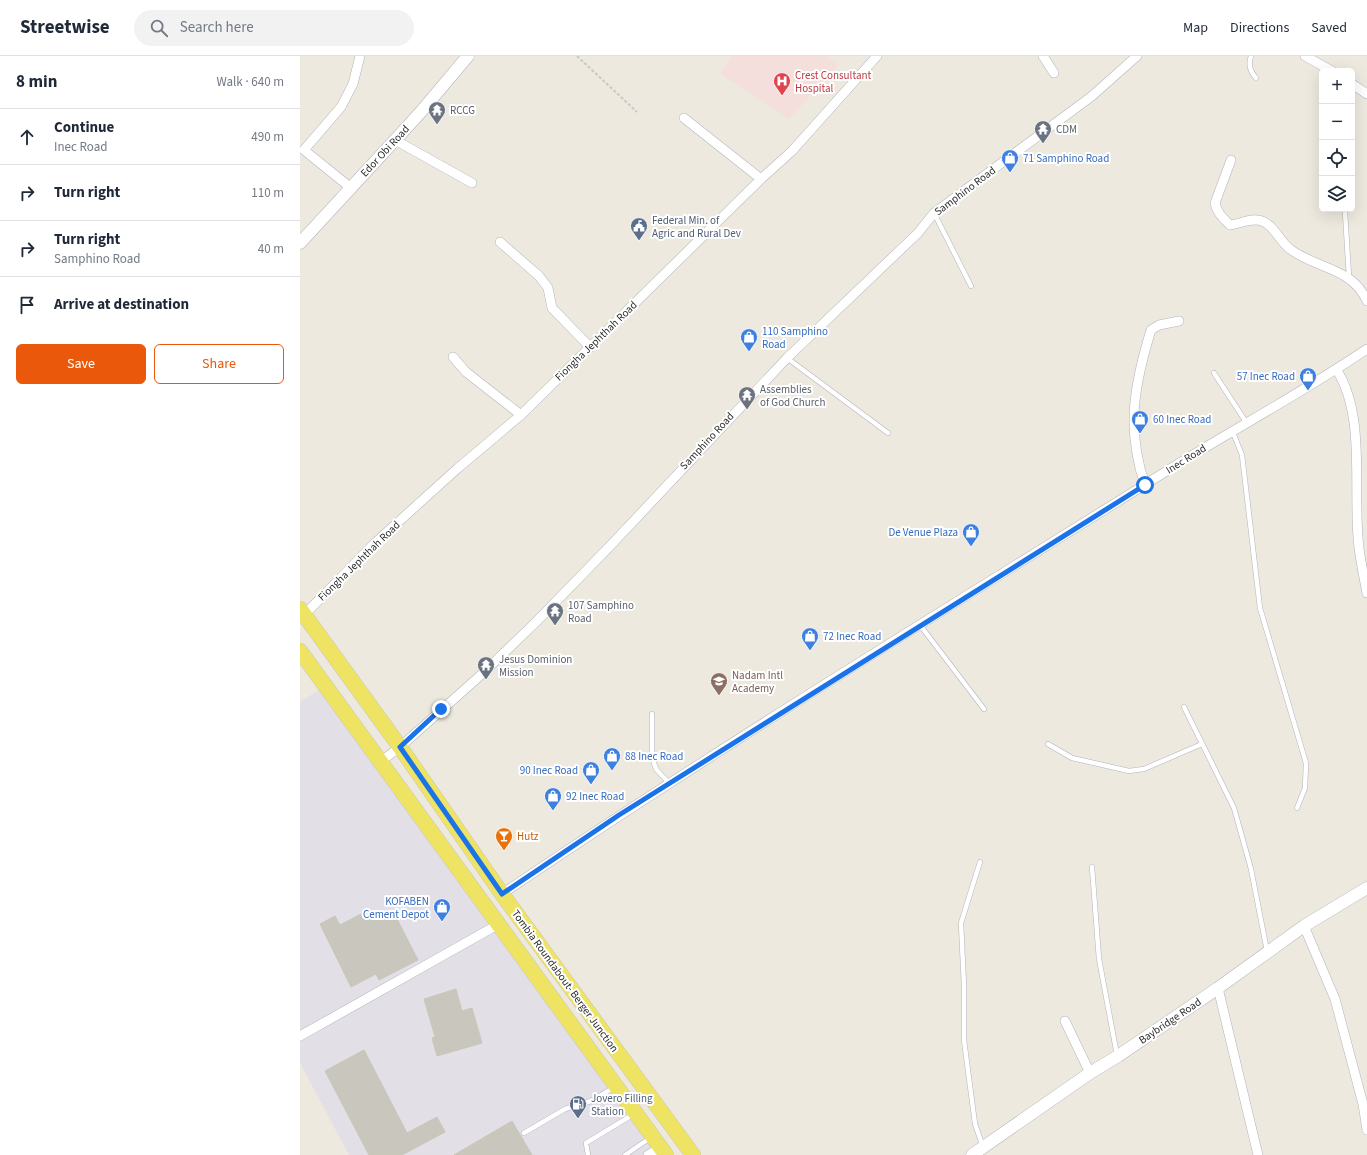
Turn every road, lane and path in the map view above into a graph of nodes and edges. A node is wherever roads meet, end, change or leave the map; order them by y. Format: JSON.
{"nodes":[{"id":1,"x":360,"y":56,"type":"edge"},
{"id":2,"x":468,"y":56,"type":"edge"},
{"id":3,"x":577,"y":56,"type":"edge"},
{"id":4,"x":877,"y":56,"type":"edge"},
{"id":5,"x":1043,"y":56,"type":"edge"},
{"id":6,"x":1138,"y":56,"type":"edge"},
{"id":7,"x":1250,"y":56,"type":"edge"},
{"id":8,"x":1305,"y":56,"type":"edge"},
{"id":9,"x":1327,"y":68,"type":"edge"},
{"id":10,"x":1054,"y":73,"type":"dead end"},
{"id":11,"x":1256,"y":78,"type":"dead end"},
{"id":12,"x":1355,"y":86,"type":"edge"},
{"id":13,"x":1367,"y":94,"type":"edge"},
{"id":14,"x":637,"y":112,"type":"dead end"},
{"id":15,"x":684,"y":118,"type":"dead end"},
{"id":16,"x":395,"y":140,"type":"junction"},
{"id":17,"x":302,"y":150,"type":"edge"},
{"id":18,"x":1231,"y":160,"type":"dead end"},
{"id":19,"x":761,"y":179,"type":"junction"},
{"id":20,"x":472,"y":183,"type":"dead end"},
{"id":21,"x":351,"y":188,"type":"junction"},
{"id":22,"x":1346,"y":212,"type":"dead end"},
{"id":23,"x":934,"y":213,"type":"junction"},
{"id":24,"x":500,"y":242,"type":"dead end"},
{"id":25,"x":300,"y":243,"type":"edge"},
{"id":26,"x":1349,"y":277,"type":"junction"},
{"id":27,"x":972,"y":286,"type":"dead end"},
{"id":28,"x":1367,"y":301,"type":"edge"},
{"id":29,"x":1179,"y":321,"type":"dead end"},
{"id":30,"x":590,"y":348,"type":"junction"},
{"id":31,"x":1367,"y":348,"type":"edge"},
{"id":32,"x":453,"y":357,"type":"dead end"},
{"id":33,"x":787,"y":358,"type":"junction"},
{"id":34,"x":1336,"y":369,"type":"junction"},
{"id":35,"x":1214,"y":373,"type":"dead end"},
{"id":36,"x":521,"y":415,"type":"junction"},
{"id":37,"x":1246,"y":422,"type":"junction"},
{"id":38,"x":1232,"y":430,"type":"junction"},
{"id":39,"x":888,"y":433,"type":"dead end"},
{"id":40,"x":1145,"y":485,"type":"junction"},
{"id":41,"x":1367,"y":593,"type":"edge"},
{"id":42,"x":302,"y":612,"type":"edge"},
{"id":43,"x":920,"y":625,"type":"junction"},
{"id":44,"x":300,"y":651,"type":"edge"},
{"id":45,"x":1184,"y":707,"type":"dead end"},
{"id":46,"x":984,"y":709,"type":"dead end"},
{"id":47,"x":652,"y":714,"type":"dead end"},
{"id":48,"x":1048,"y":744,"type":"dead end"},
{"id":49,"x":1202,"y":744,"type":"junction"},
{"id":50,"x":400,"y":747,"type":"junction"},
{"id":51,"x":380,"y":762,"type":"junction"},
{"id":52,"x":669,"y":783,"type":"junction"},
{"id":53,"x":1297,"y":808,"type":"dead end"},
{"id":54,"x":980,"y":862,"type":"dead end"},
{"id":55,"x":1092,"y":867,"type":"dead end"},
{"id":56,"x":1367,"y":888,"type":"edge"},
{"id":57,"x":502,"y":894,"type":"junction"},
{"id":58,"x":499,"y":924,"type":"junction"},
{"id":59,"x":1304,"y":926,"type":"junction"},
{"id":60,"x":1267,"y":953,"type":"junction"},
{"id":61,"x":1218,"y":988,"type":"junction"},
{"id":62,"x":1065,"y":1021,"type":"dead end"},
{"id":63,"x":300,"y":1036,"type":"edge"},
{"id":64,"x":1118,"y":1056,"type":"junction"},
{"id":65,"x":1090,"y":1073,"type":"junction"},
{"id":66,"x":616,"y":1086,"type":"junction"},
{"id":67,"x":636,"y":1113,"type":"junction"},
{"id":68,"x":1367,"y":1130,"type":"edge"},
{"id":69,"x":524,"y":1133,"type":"dead end"},
{"id":70,"x":983,"y":1148,"type":"junction"},
{"id":71,"x":657,"y":1149,"type":"edge"},
{"id":72,"x":588,"y":1155,"type":"edge"},
{"id":73,"x":625,"y":1155,"type":"edge"},
{"id":74,"x":693,"y":1155,"type":"edge"},
{"id":75,"x":972,"y":1155,"type":"edge"},
{"id":76,"x":1258,"y":1155,"type":"edge"}],
"edges":[{"from":1,"to":17,"type":"street"},
{"from":2,"to":16,"type":"street","name":"Edor Obi Road"},
{"from":3,"to":14,"type":"path"},
{"from":4,"to":19,"type":"street","name":"Fiongha Jephthah Road"},
{"from":5,"to":10,"type":"street"},
{"from":6,"to":23,"type":"street","name":"Samphino Road"},
{"from":7,"to":11,"type":"lane"},
{"from":8,"to":9,"type":"street"},
{"from":12,"to":13,"type":"street"},
{"from":15,"to":19,"type":"street"},
{"from":16,"to":20,"type":"street"},
{"from":16,"to":21,"type":"street","name":"Edor Obi Road"},
{"from":17,"to":21,"type":"street"},
{"from":18,"to":26,"type":"street"},
{"from":19,"to":30,"type":"street","name":"Fiongha Jephthah Road"},
{"from":21,"to":25,"type":"street","name":"Edor Obi Road"},
{"from":22,"to":26,"type":"lane"},
{"from":23,"to":27,"type":"lane"},
{"from":23,"to":33,"type":"street","name":"Samphino Road"},
{"from":24,"to":30,"type":"street"},
{"from":26,"to":28,"type":"street"},
{"from":29,"to":40,"type":"street"},
{"from":30,"to":36,"type":"street","name":"Fiongha Jephthah Road"},
{"from":31,"to":34,"type":"street","name":"Inec Road"},
{"from":32,"to":36,"type":"street"},
{"from":33,"to":39,"type":"lane"},
{"from":33,"to":50,"type":"street","name":"Samphino Road"},
{"from":34,"to":37,"type":"street","name":"Inec Road"},
{"from":34,"to":41,"type":"street"},
{"from":35,"to":37,"type":"lane"},
{"from":36,"to":42,"type":"street","name":"Fiongha Jephthah Road"},
{"from":37,"to":38,"type":"street","name":"Inec Road"},
{"from":38,"to":40,"type":"street","name":"Inec Road"},
{"from":38,"to":53,"type":"lane"},
{"from":40,"to":43,"type":"street","name":"Inec Road"},
{"from":42,"to":50,"type":"main road","name":"Tombia Roundabout- Berger Junction"},
{"from":43,"to":46,"type":"lane"},
{"from":43,"to":52,"type":"street","name":"Inec Road"},
{"from":44,"to":51,"type":"main road","name":"Tombia Roundabout- Berger Junction"},
{"from":45,"to":49,"type":"lane"},
{"from":47,"to":52,"type":"lane"},
{"from":48,"to":49,"type":"lane"},
{"from":49,"to":60,"type":"lane"},
{"from":50,"to":51,"type":"street","name":"Samphino Road"},
{"from":50,"to":57,"type":"main road","name":"Tombia Roundabout- Berger Junction"},
{"from":51,"to":58,"type":"main road","name":"Tombia Roundabout- Berger Junction"},
{"from":52,"to":57,"type":"street","name":"Inec Road"},
{"from":54,"to":70,"type":"lane"},
{"from":55,"to":64,"type":"lane"},
{"from":56,"to":59,"type":"street","name":"Baybridge Road"},
{"from":57,"to":74,"type":"main road","name":"Tombia Roundabout- Berger Junction"},
{"from":58,"to":63,"type":"street"},
{"from":58,"to":66,"type":"main road","name":"Tombia Roundabout- Berger Junction"},
{"from":59,"to":60,"type":"street","name":"Baybridge Road"},
{"from":59,"to":68,"type":"street"},
{"from":60,"to":61,"type":"street","name":"Baybridge Road"},
{"from":61,"to":64,"type":"street","name":"Baybridge Road"},
{"from":61,"to":76,"type":"street"},
{"from":62,"to":65,"type":"street"},
{"from":64,"to":65,"type":"street","name":"Baybridge Road"},
{"from":65,"to":70,"type":"street","name":"Baybridge Road"},
{"from":66,"to":67,"type":"main road","name":"Tombia Roundabout- Berger Junction"},
{"from":66,"to":69,"type":"lane"},
{"from":67,"to":71,"type":"main road","name":"Tombia Roundabout- Berger Junction"},
{"from":67,"to":72,"type":"lane"},
{"from":70,"to":75,"type":"street","name":"Baybridge Road"},
{"from":71,"to":73,"type":"lane"}]}
